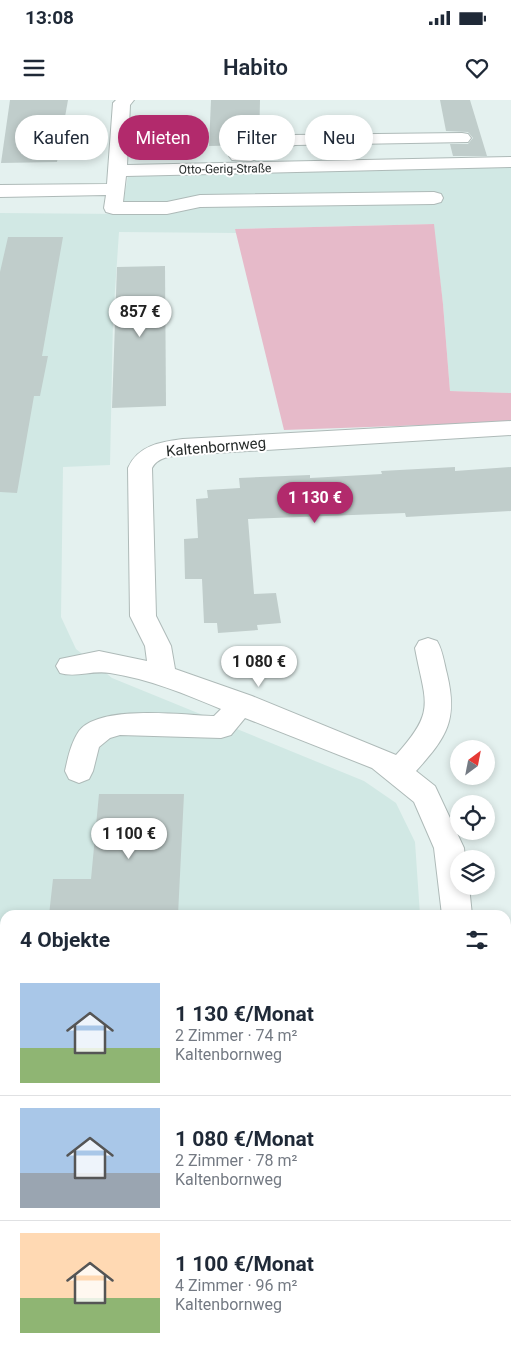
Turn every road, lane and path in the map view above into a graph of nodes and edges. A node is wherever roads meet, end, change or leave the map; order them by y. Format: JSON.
{"nodes":[{"id":1,"x":126,"y":100,"type":"edge"},
{"id":2,"x":462,"y":138,"type":"dead end"},
{"id":3,"x":511,"y":162,"type":"edge"},
{"id":4,"x":184,"y":170,"type":"junction"},
{"id":5,"x":115,"y":189,"type":"junction"},
{"id":6,"x":0,"y":191,"type":"edge"},
{"id":7,"x":434,"y":198,"type":"dead end"},
{"id":8,"x":511,"y":428,"type":"edge"},
{"id":9,"x":428,"y":648,"type":"dead end"},
{"id":10,"x":69,"y":666,"type":"dead end"},
{"id":11,"x":163,"y":675,"type":"junction"},
{"id":12,"x":242,"y":704,"type":"junction"},
{"id":13,"x":79,"y":771,"type":"dead end"},
{"id":14,"x":398,"y":772,"type":"junction"},
{"id":15,"x":456,"y":910,"type":"edge"}],
"edges":[{"from":1,"to":5,"type":"street"},
{"from":2,"to":4,"type":"street"},
{"from":3,"to":4,"type":"street","name":"Otto-Gerig-Straße"},
{"from":4,"to":5,"type":"street","name":"Otto-Gerig-Straße"},
{"from":5,"to":6,"type":"street"},
{"from":5,"to":7,"type":"street"},
{"from":8,"to":11,"type":"street","name":"Kaltenbornweg"},
{"from":9,"to":14,"type":"street"},
{"from":10,"to":11,"type":"street"},
{"from":11,"to":12,"type":"street"},
{"from":12,"to":13,"type":"street"},
{"from":12,"to":14,"type":"street"},
{"from":14,"to":15,"type":"street"}]}
